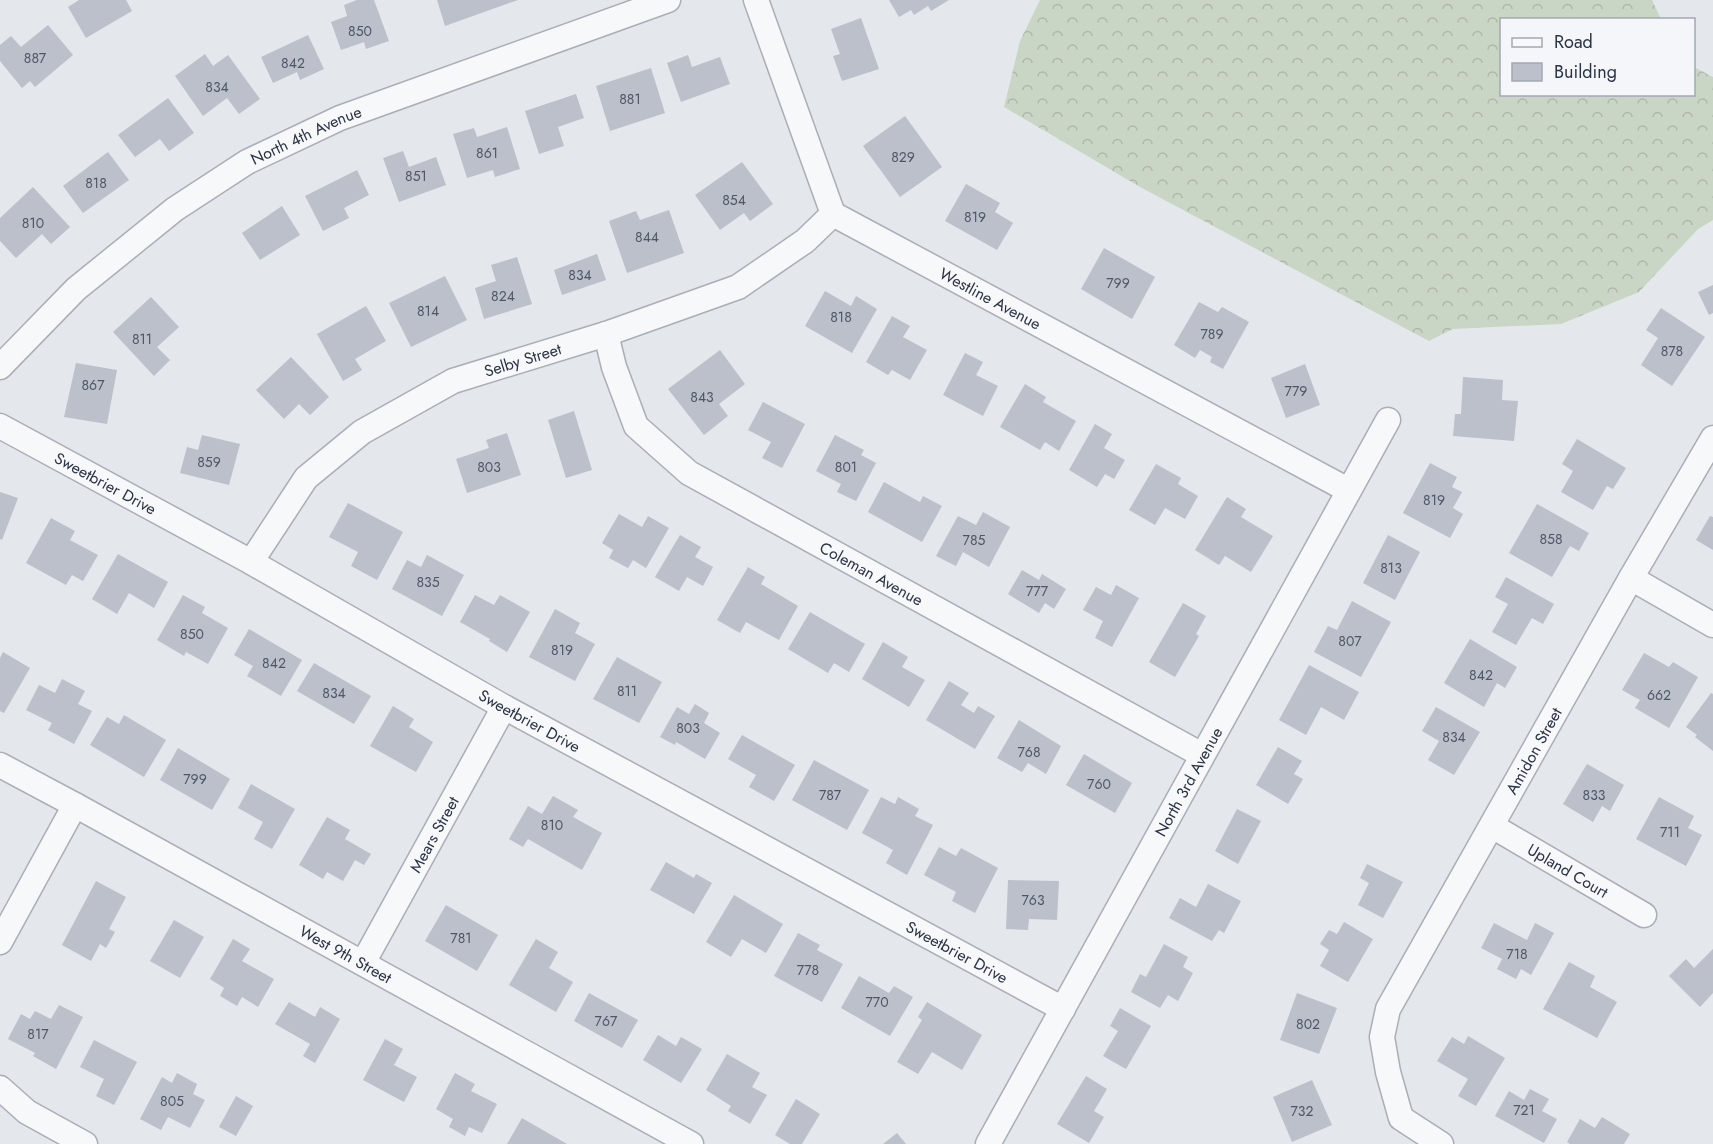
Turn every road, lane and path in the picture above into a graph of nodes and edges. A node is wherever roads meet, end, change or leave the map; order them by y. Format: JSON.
{"nodes":[{"id":1,"x":668,"y":0,"type":"edge"},
{"id":2,"x":756,"y":0,"type":"edge"},
{"id":3,"x":833,"y":214,"type":"junction"},
{"id":4,"x":606,"y":334,"type":"junction"},
{"id":5,"x":0,"y":367,"type":"edge"},
{"id":6,"x":1388,"y":420,"type":"dead end"},
{"id":7,"x":0,"y":426,"type":"edge"},
{"id":8,"x":1713,"y":438,"type":"edge"},
{"id":9,"x":1348,"y":490,"type":"junction"},
{"id":10,"x":250,"y":562,"type":"junction"},
{"id":11,"x":1631,"y":578,"type":"junction"},
{"id":12,"x":1713,"y":625,"type":"edge"},
{"id":13,"x":504,"y":707,"type":"junction"},
{"id":14,"x":1202,"y":755,"type":"junction"},
{"id":15,"x":0,"y":765,"type":"edge"},
{"id":16,"x":75,"y":805,"type":"junction"},
{"id":17,"x":1492,"y":826,"type":"junction"},
{"id":18,"x":1644,"y":915,"type":"dead end"},
{"id":19,"x":0,"y":942,"type":"edge"},
{"id":20,"x":363,"y":963,"type":"junction"},
{"id":21,"x":1063,"y":1009,"type":"junction"},
{"id":22,"x":0,"y":1088,"type":"edge"},
{"id":23,"x":85,"y":1144,"type":"edge"},
{"id":24,"x":691,"y":1144,"type":"edge"},
{"id":25,"x":988,"y":1144,"type":"edge"},
{"id":26,"x":1441,"y":1144,"type":"edge"}],
"edges":[{"from":1,"to":5,"type":"street","name":"North 4th Avenue"},
{"from":2,"to":3,"type":"street"},
{"from":3,"to":4,"type":"street","name":"Selby Street"},
{"from":3,"to":9,"type":"street","name":"Westline Avenue"},
{"from":4,"to":10,"type":"street","name":"Selby Street"},
{"from":4,"to":14,"type":"street","name":"Coleman Avenue"},
{"from":6,"to":9,"type":"street","name":"North 3rd Avenue"},
{"from":7,"to":10,"type":"street","name":"Sweetbrier Drive"},
{"from":8,"to":11,"type":"street","name":"Amidon Street"},
{"from":9,"to":14,"type":"street","name":"North 3rd Avenue"},
{"from":10,"to":13,"type":"street","name":"Sweetbrier Drive"},
{"from":11,"to":12,"type":"street"},
{"from":11,"to":17,"type":"street","name":"Amidon Street"},
{"from":13,"to":20,"type":"street","name":"Mears Street"},
{"from":13,"to":21,"type":"street","name":"Sweetbrier Drive"},
{"from":14,"to":21,"type":"street","name":"North 3rd Avenue"},
{"from":15,"to":16,"type":"street","name":"West 9th Street"},
{"from":16,"to":19,"type":"street"},
{"from":16,"to":20,"type":"street","name":"West 9th Street"},
{"from":17,"to":18,"type":"street","name":"Upland Court"},
{"from":17,"to":26,"type":"street","name":"Amidon Street"},
{"from":20,"to":24,"type":"street","name":"West 9th Street"},
{"from":21,"to":25,"type":"street","name":"North 3rd Avenue"},
{"from":22,"to":23,"type":"street"}]}
